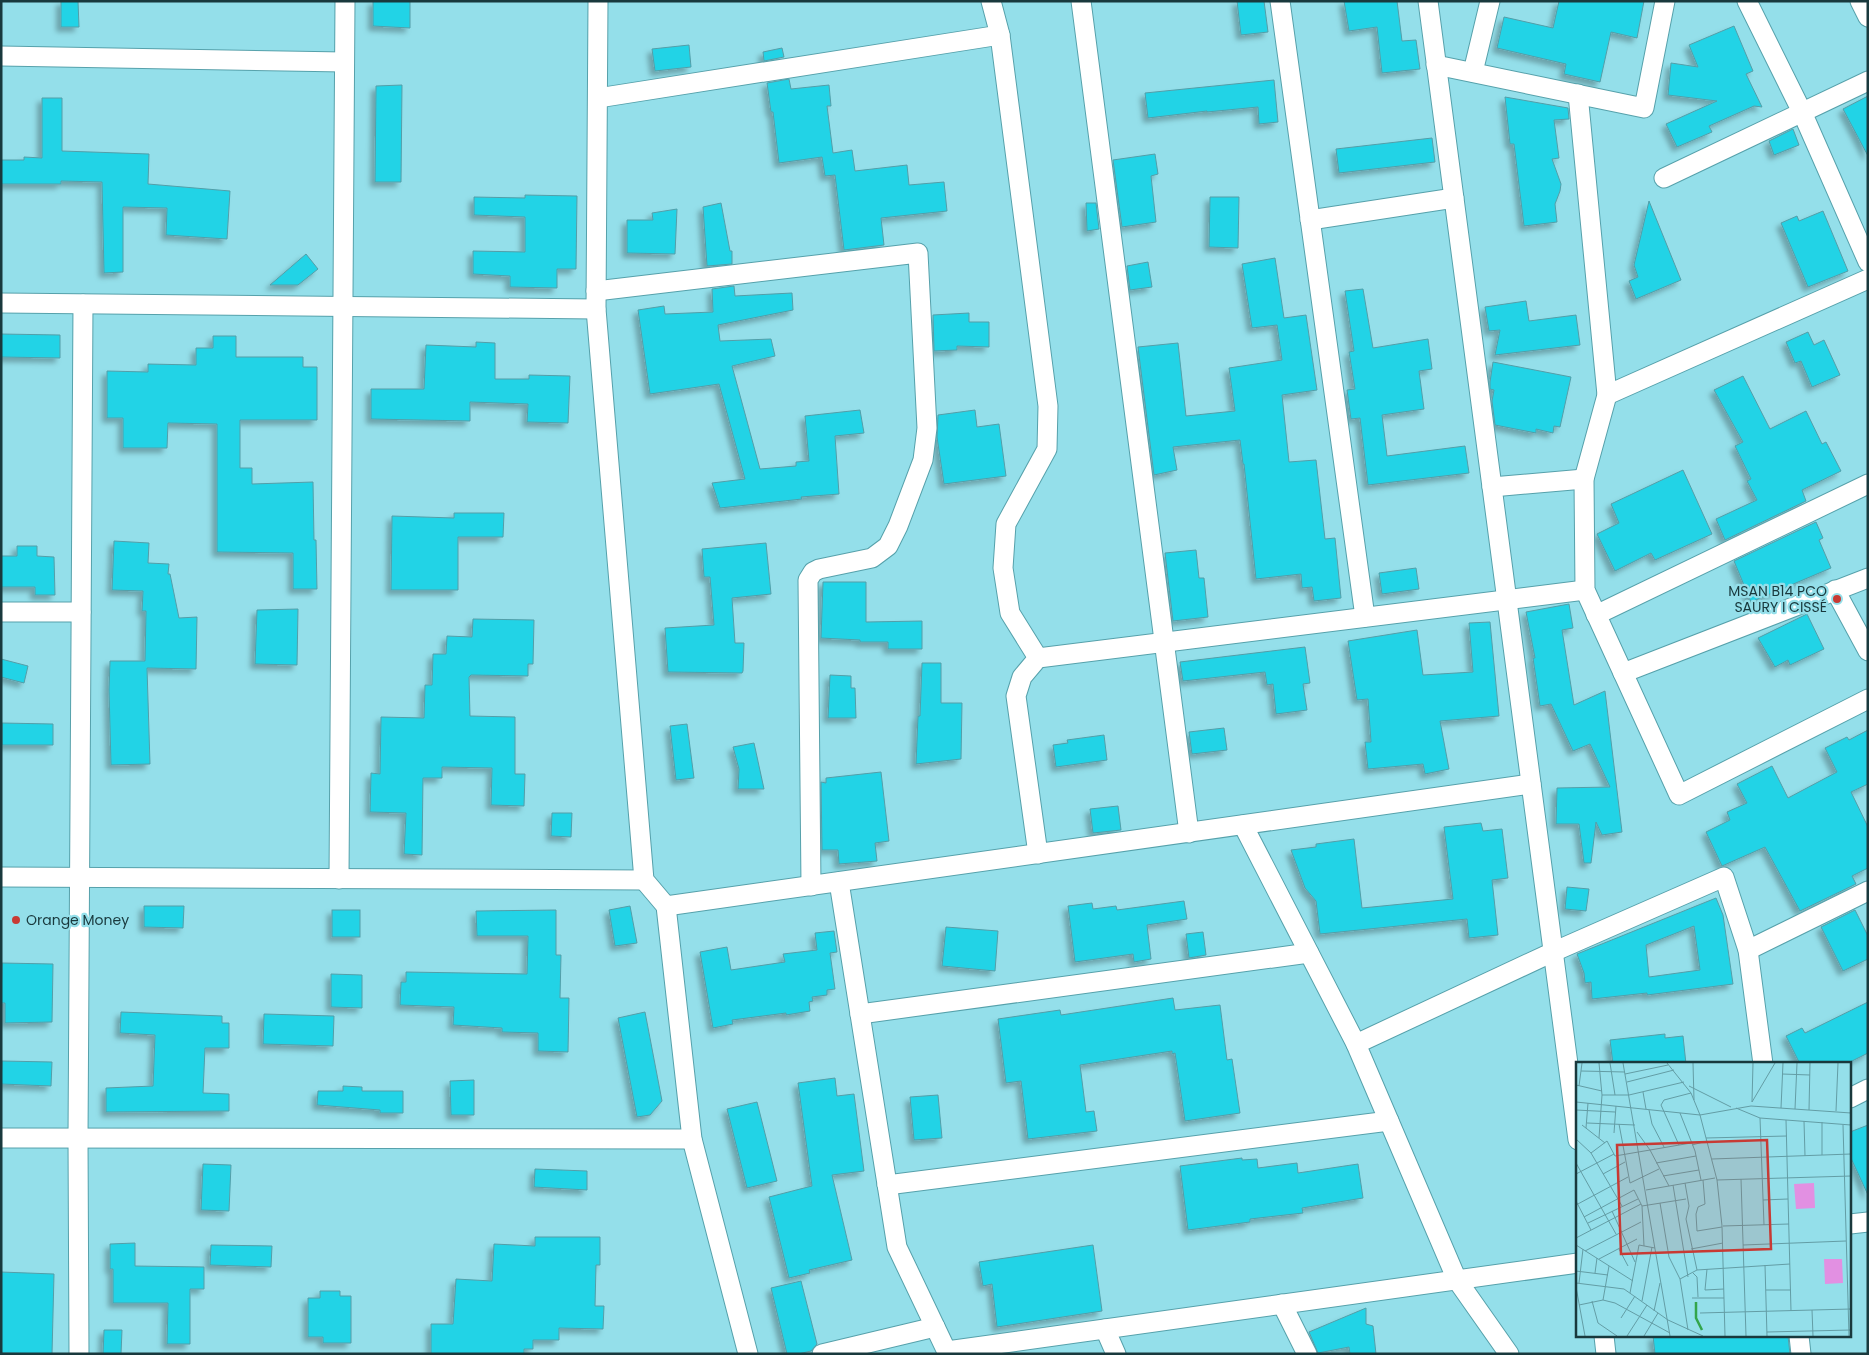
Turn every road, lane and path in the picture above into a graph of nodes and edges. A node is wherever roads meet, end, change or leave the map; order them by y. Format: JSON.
{"nodes":[{"id":1,"x":345,"y":1,"type":"edge"},
{"id":2,"x":598,"y":1,"type":"edge"},
{"id":3,"x":991,"y":1,"type":"edge"},
{"id":4,"x":1081,"y":1,"type":"edge"},
{"id":5,"x":1280,"y":1,"type":"edge"},
{"id":6,"x":1428,"y":1,"type":"edge"},
{"id":7,"x":1490,"y":1,"type":"edge"},
{"id":8,"x":1665,"y":1,"type":"edge"},
{"id":9,"x":1747,"y":1,"type":"edge"},
{"id":10,"x":1860,"y":1,"type":"edge"},
{"id":11,"x":1868,"y":17,"type":"edge"},
{"id":12,"x":1000,"y":35,"type":"junction"},
{"id":13,"x":1,"y":56,"type":"edge"},
{"id":14,"x":344,"y":62,"type":"junction"},
{"id":15,"x":1436,"y":65,"type":"junction"},
{"id":16,"x":1473,"y":72,"type":"junction"},
{"id":17,"x":1868,"y":81,"type":"edge"},
{"id":18,"x":1578,"y":94,"type":"junction"},
{"id":19,"x":598,"y":98,"type":"junction"},
{"id":20,"x":1802,"y":112,"type":"junction"},
{"id":21,"x":1664,"y":178,"type":"dead end"},
{"id":22,"x":1454,"y":198,"type":"junction"},
{"id":23,"x":1310,"y":220,"type":"junction"},
{"id":24,"x":1868,"y":262,"type":"edge"},
{"id":25,"x":1868,"y":279,"type":"edge"},
{"id":26,"x":596,"y":300,"type":"junction"},
{"id":27,"x":1,"y":303,"type":"edge"},
{"id":28,"x":83,"y":304,"type":"junction"},
{"id":29,"x":343,"y":306,"type":"junction"},
{"id":30,"x":1607,"y":395,"type":"junction"},
{"id":31,"x":1584,"y":479,"type":"junction"},
{"id":32,"x":1868,"y":484,"type":"edge"},
{"id":33,"x":1492,"y":487,"type":"junction"},
{"id":34,"x":1868,"y":578,"type":"edge"},
{"id":35,"x":1585,"y":590,"type":"junction"},
{"id":36,"x":1835,"y":590,"type":"junction"},
{"id":37,"x":1507,"y":599,"type":"junction"},
{"id":38,"x":1,"y":612,"type":"edge"},
{"id":39,"x":81,"y":612,"type":"junction"},
{"id":40,"x":1596,"y":615,"type":"junction"},
{"id":41,"x":1365,"y":617,"type":"junction"},
{"id":42,"x":1164,"y":642,"type":"junction"},
{"id":43,"x":1868,"y":651,"type":"edge"},
{"id":44,"x":1038,"y":658,"type":"junction"},
{"id":45,"x":1623,"y":674,"type":"junction"},
{"id":46,"x":1868,"y":699,"type":"edge"},
{"id":47,"x":1531,"y":784,"type":"junction"},
{"id":48,"x":1243,"y":825,"type":"junction"},
{"id":49,"x":1189,"y":833,"type":"junction"},
{"id":50,"x":1038,"y":854,"type":"junction"},
{"id":51,"x":1,"y":877,"type":"edge"},
{"id":52,"x":80,"y":877,"type":"junction"},
{"id":53,"x":339,"y":878,"type":"junction"},
{"id":54,"x":644,"y":880,"type":"junction"},
{"id":55,"x":839,"y":882,"type":"junction"},
{"id":56,"x":811,"y":886,"type":"junction"},
{"id":57,"x":1868,"y":890,"type":"edge"},
{"id":58,"x":666,"y":906,"type":"junction"},
{"id":59,"x":1748,"y":950,"type":"junction"},
{"id":60,"x":1553,"y":952,"type":"junction"},
{"id":61,"x":1309,"y":953,"type":"junction"},
{"id":62,"x":860,"y":1014,"type":"junction"},
{"id":63,"x":1356,"y":1044,"type":"junction"},
{"id":64,"x":1763,"y":1062,"type":"edge"},
{"id":65,"x":1868,"y":1089,"type":"edge"},
{"id":66,"x":1852,"y":1097,"type":"edge"},
{"id":67,"x":1389,"y":1121,"type":"junction"},
{"id":68,"x":1576,"y":1125,"type":"edge"},
{"id":69,"x":1,"y":1138,"type":"edge"},
{"id":70,"x":78,"y":1138,"type":"junction"},
{"id":71,"x":692,"y":1138,"type":"junction"},
{"id":72,"x":887,"y":1185,"type":"junction"},
{"id":73,"x":1868,"y":1222,"type":"edge"},
{"id":74,"x":1852,"y":1224,"type":"edge"},
{"id":75,"x":1576,"y":1263,"type":"edge"},
{"id":76,"x":1457,"y":1280,"type":"junction"},
{"id":77,"x":1282,"y":1304,"type":"junction"},
{"id":78,"x":935,"y":1327,"type":"junction"},
{"id":79,"x":1105,"y":1329,"type":"junction"},
{"id":80,"x":1604,"y":1338,"type":"edge"},
{"id":81,"x":1799,"y":1338,"type":"edge"},
{"id":82,"x":948,"y":1352,"type":"edge"},
{"id":83,"x":1507,"y":1353,"type":"edge"},
{"id":84,"x":79,"y":1354,"type":"edge"},
{"id":85,"x":748,"y":1354,"type":"edge"},
{"id":86,"x":822,"y":1354,"type":"edge"},
{"id":87,"x":1116,"y":1354,"type":"edge"},
{"id":88,"x":1307,"y":1354,"type":"edge"},
{"id":89,"x":1606,"y":1354,"type":"edge"},
{"id":90,"x":1801,"y":1354,"type":"edge"}],
"edges":[{"from":1,"to":14,"type":"street"},
{"from":2,"to":19,"type":"street"},
{"from":3,"to":12,"type":"street"},
{"from":4,"to":42,"type":"street"},
{"from":5,"to":23,"type":"street"},
{"from":6,"to":15,"type":"street"},
{"from":7,"to":16,"type":"street"},
{"from":8,"to":18,"type":"street"},
{"from":9,"to":20,"type":"street"},
{"from":10,"to":11,"type":"street"},
{"from":12,"to":19,"type":"street"},
{"from":12,"to":44,"type":"street"},
{"from":13,"to":14,"type":"street"},
{"from":14,"to":29,"type":"street"},
{"from":15,"to":16,"type":"street"},
{"from":15,"to":22,"type":"street"},
{"from":16,"to":18,"type":"street"},
{"from":17,"to":20,"type":"street"},
{"from":18,"to":30,"type":"street"},
{"from":19,"to":26,"type":"street"},
{"from":20,"to":21,"type":"street"},
{"from":20,"to":24,"type":"street"},
{"from":22,"to":23,"type":"street"},
{"from":22,"to":33,"type":"street"},
{"from":23,"to":41,"type":"street"},
{"from":25,"to":30,"type":"street"},
{"from":26,"to":29,"type":"street"},
{"from":26,"to":54,"type":"street"},
{"from":26,"to":56,"type":"street"},
{"from":27,"to":28,"type":"street"},
{"from":28,"to":29,"type":"street"},
{"from":28,"to":39,"type":"street"},
{"from":29,"to":53,"type":"street"},
{"from":30,"to":31,"type":"street"},
{"from":31,"to":33,"type":"street"},
{"from":31,"to":35,"type":"street"},
{"from":32,"to":40,"type":"street"},
{"from":33,"to":37,"type":"street"},
{"from":34,"to":36,"type":"street"},
{"from":35,"to":37,"type":"street"},
{"from":35,"to":40,"type":"street"},
{"from":36,"to":43,"type":"street"},
{"from":36,"to":45,"type":"street"},
{"from":37,"to":41,"type":"street"},
{"from":37,"to":47,"type":"street"},
{"from":38,"to":39,"type":"street"},
{"from":39,"to":52,"type":"street"},
{"from":40,"to":45,"type":"street"},
{"from":41,"to":42,"type":"street"},
{"from":42,"to":44,"type":"street"},
{"from":42,"to":49,"type":"street"},
{"from":44,"to":50,"type":"street"},
{"from":45,"to":46,"type":"street"},
{"from":47,"to":48,"type":"street"},
{"from":47,"to":60,"type":"street"},
{"from":48,"to":49,"type":"street"},
{"from":48,"to":61,"type":"street"},
{"from":49,"to":50,"type":"street"},
{"from":50,"to":55,"type":"street"},
{"from":51,"to":52,"type":"street"},
{"from":52,"to":53,"type":"street"},
{"from":52,"to":70,"type":"street"},
{"from":53,"to":54,"type":"street"},
{"from":54,"to":58,"type":"street"},
{"from":55,"to":56,"type":"street"},
{"from":55,"to":62,"type":"street"},
{"from":56,"to":58,"type":"street"},
{"from":57,"to":59,"type":"street"},
{"from":58,"to":71,"type":"street"},
{"from":59,"to":60,"type":"street"},
{"from":59,"to":64,"type":"street"},
{"from":60,"to":63,"type":"street"},
{"from":60,"to":68,"type":"street"},
{"from":61,"to":62,"type":"street"},
{"from":61,"to":63,"type":"street"},
{"from":62,"to":72,"type":"street"},
{"from":63,"to":67,"type":"street"},
{"from":65,"to":66,"type":"street"},
{"from":67,"to":72,"type":"street"},
{"from":67,"to":76,"type":"street"},
{"from":69,"to":70,"type":"street"},
{"from":70,"to":71,"type":"street"},
{"from":70,"to":84,"type":"street"},
{"from":71,"to":85,"type":"street"},
{"from":72,"to":78,"type":"street"},
{"from":73,"to":74,"type":"street"},
{"from":75,"to":76,"type":"street"},
{"from":76,"to":77,"type":"street"},
{"from":76,"to":83,"type":"street"},
{"from":77,"to":79,"type":"street"},
{"from":77,"to":88,"type":"street"},
{"from":78,"to":82,"type":"street"},
{"from":78,"to":86,"type":"street"},
{"from":79,"to":82,"type":"street"},
{"from":79,"to":87,"type":"street"},
{"from":80,"to":89,"type":"street"},
{"from":81,"to":90,"type":"street"}]}
